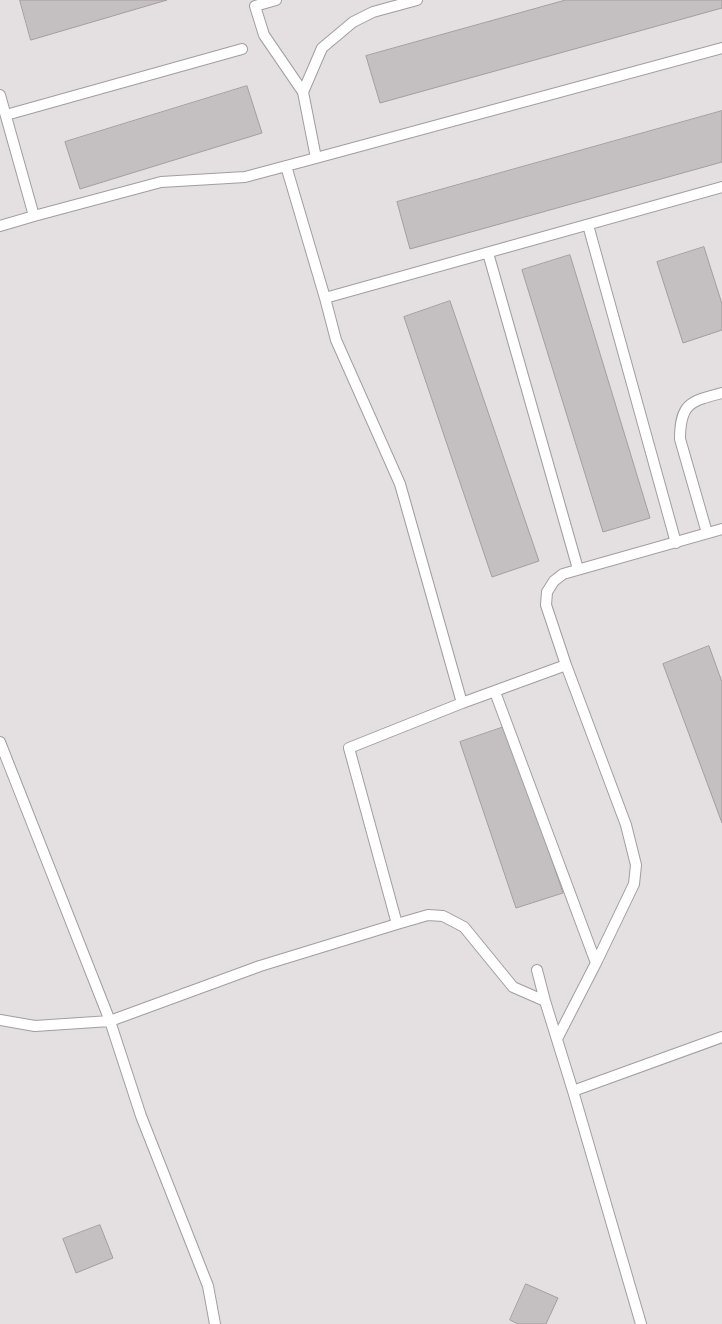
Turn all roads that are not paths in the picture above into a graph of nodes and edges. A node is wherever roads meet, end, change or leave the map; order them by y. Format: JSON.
{"nodes":[{"id":1,"x":276,"y":0,"type":"edge"},
{"id":2,"x":417,"y":0,"type":"edge"},
{"id":3,"x":254,"y":3,"type":"edge"},
{"id":4,"x":242,"y":48,"type":"dead end"},
{"id":5,"x":722,"y":48,"type":"edge"},
{"id":6,"x":303,"y":92,"type":"junction"},
{"id":7,"x":0,"y":95,"type":"edge"},
{"id":8,"x":6,"y":115,"type":"junction"},
{"id":9,"x":316,"y":158,"type":"junction"},
{"id":10,"x":286,"y":166,"type":"junction"},
{"id":11,"x":722,"y":188,"type":"edge"},
{"id":12,"x":34,"y":216,"type":"junction"},
{"id":13,"x":588,"y":225,"type":"junction"},
{"id":14,"x":0,"y":226,"type":"edge"},
{"id":15,"x":488,"y":253,"type":"junction"},
{"id":16,"x":325,"y":298,"type":"junction"},
{"id":17,"x":722,"y":393,"type":"edge"},
{"id":18,"x":722,"y":529,"type":"edge"},
{"id":19,"x":707,"y":533,"type":"junction"},
{"id":20,"x":676,"y":543,"type":"junction"},
{"id":21,"x":578,"y":569,"type":"junction"},
{"id":22,"x":566,"y":666,"type":"junction"},
{"id":23,"x":495,"y":692,"type":"junction"},
{"id":24,"x":462,"y":703,"type":"junction"},
{"id":25,"x":0,"y":742,"type":"edge"},
{"id":26,"x":397,"y":924,"type":"junction"},
{"id":27,"x":596,"y":963,"type":"junction"},
{"id":28,"x":537,"y":970,"type":"dead end"},
{"id":29,"x":545,"y":1001,"type":"junction"},
{"id":30,"x":0,"y":1020,"type":"edge"},
{"id":31,"x":110,"y":1020,"type":"junction"},
{"id":32,"x":722,"y":1037,"type":"edge"},
{"id":33,"x":557,"y":1039,"type":"junction"},
{"id":34,"x":573,"y":1091,"type":"junction"},
{"id":35,"x":215,"y":1324,"type":"edge"},
{"id":36,"x":641,"y":1324,"type":"edge"}],
"edges":[{"from":1,"to":3,"type":"lane"},
{"from":2,"to":6,"type":"lane"},
{"from":3,"to":6,"type":"lane"},
{"from":4,"to":8,"type":"lane"},
{"from":5,"to":9,"type":"lane"},
{"from":6,"to":9,"type":"lane"},
{"from":7,"to":8,"type":"lane"},
{"from":8,"to":12,"type":"lane"},
{"from":9,"to":10,"type":"lane"},
{"from":10,"to":12,"type":"lane"},
{"from":10,"to":16,"type":"lane"},
{"from":11,"to":13,"type":"lane"},
{"from":12,"to":14,"type":"lane"},
{"from":13,"to":15,"type":"lane"},
{"from":13,"to":20,"type":"lane"},
{"from":15,"to":16,"type":"lane"},
{"from":15,"to":21,"type":"lane"},
{"from":16,"to":24,"type":"lane"},
{"from":17,"to":19,"type":"lane"},
{"from":18,"to":19,"type":"lane"},
{"from":19,"to":20,"type":"lane"},
{"from":20,"to":21,"type":"lane"},
{"from":21,"to":22,"type":"lane"},
{"from":22,"to":23,"type":"lane"},
{"from":22,"to":27,"type":"lane"},
{"from":23,"to":24,"type":"lane"},
{"from":23,"to":27,"type":"lane"},
{"from":24,"to":26,"type":"lane"},
{"from":25,"to":31,"type":"lane"},
{"from":26,"to":29,"type":"lane"},
{"from":26,"to":31,"type":"lane"},
{"from":27,"to":33,"type":"lane"},
{"from":28,"to":29,"type":"lane"},
{"from":29,"to":33,"type":"lane"},
{"from":30,"to":31,"type":"lane"},
{"from":31,"to":35,"type":"lane"},
{"from":32,"to":34,"type":"lane"},
{"from":33,"to":34,"type":"lane"},
{"from":34,"to":36,"type":"lane"}]}
